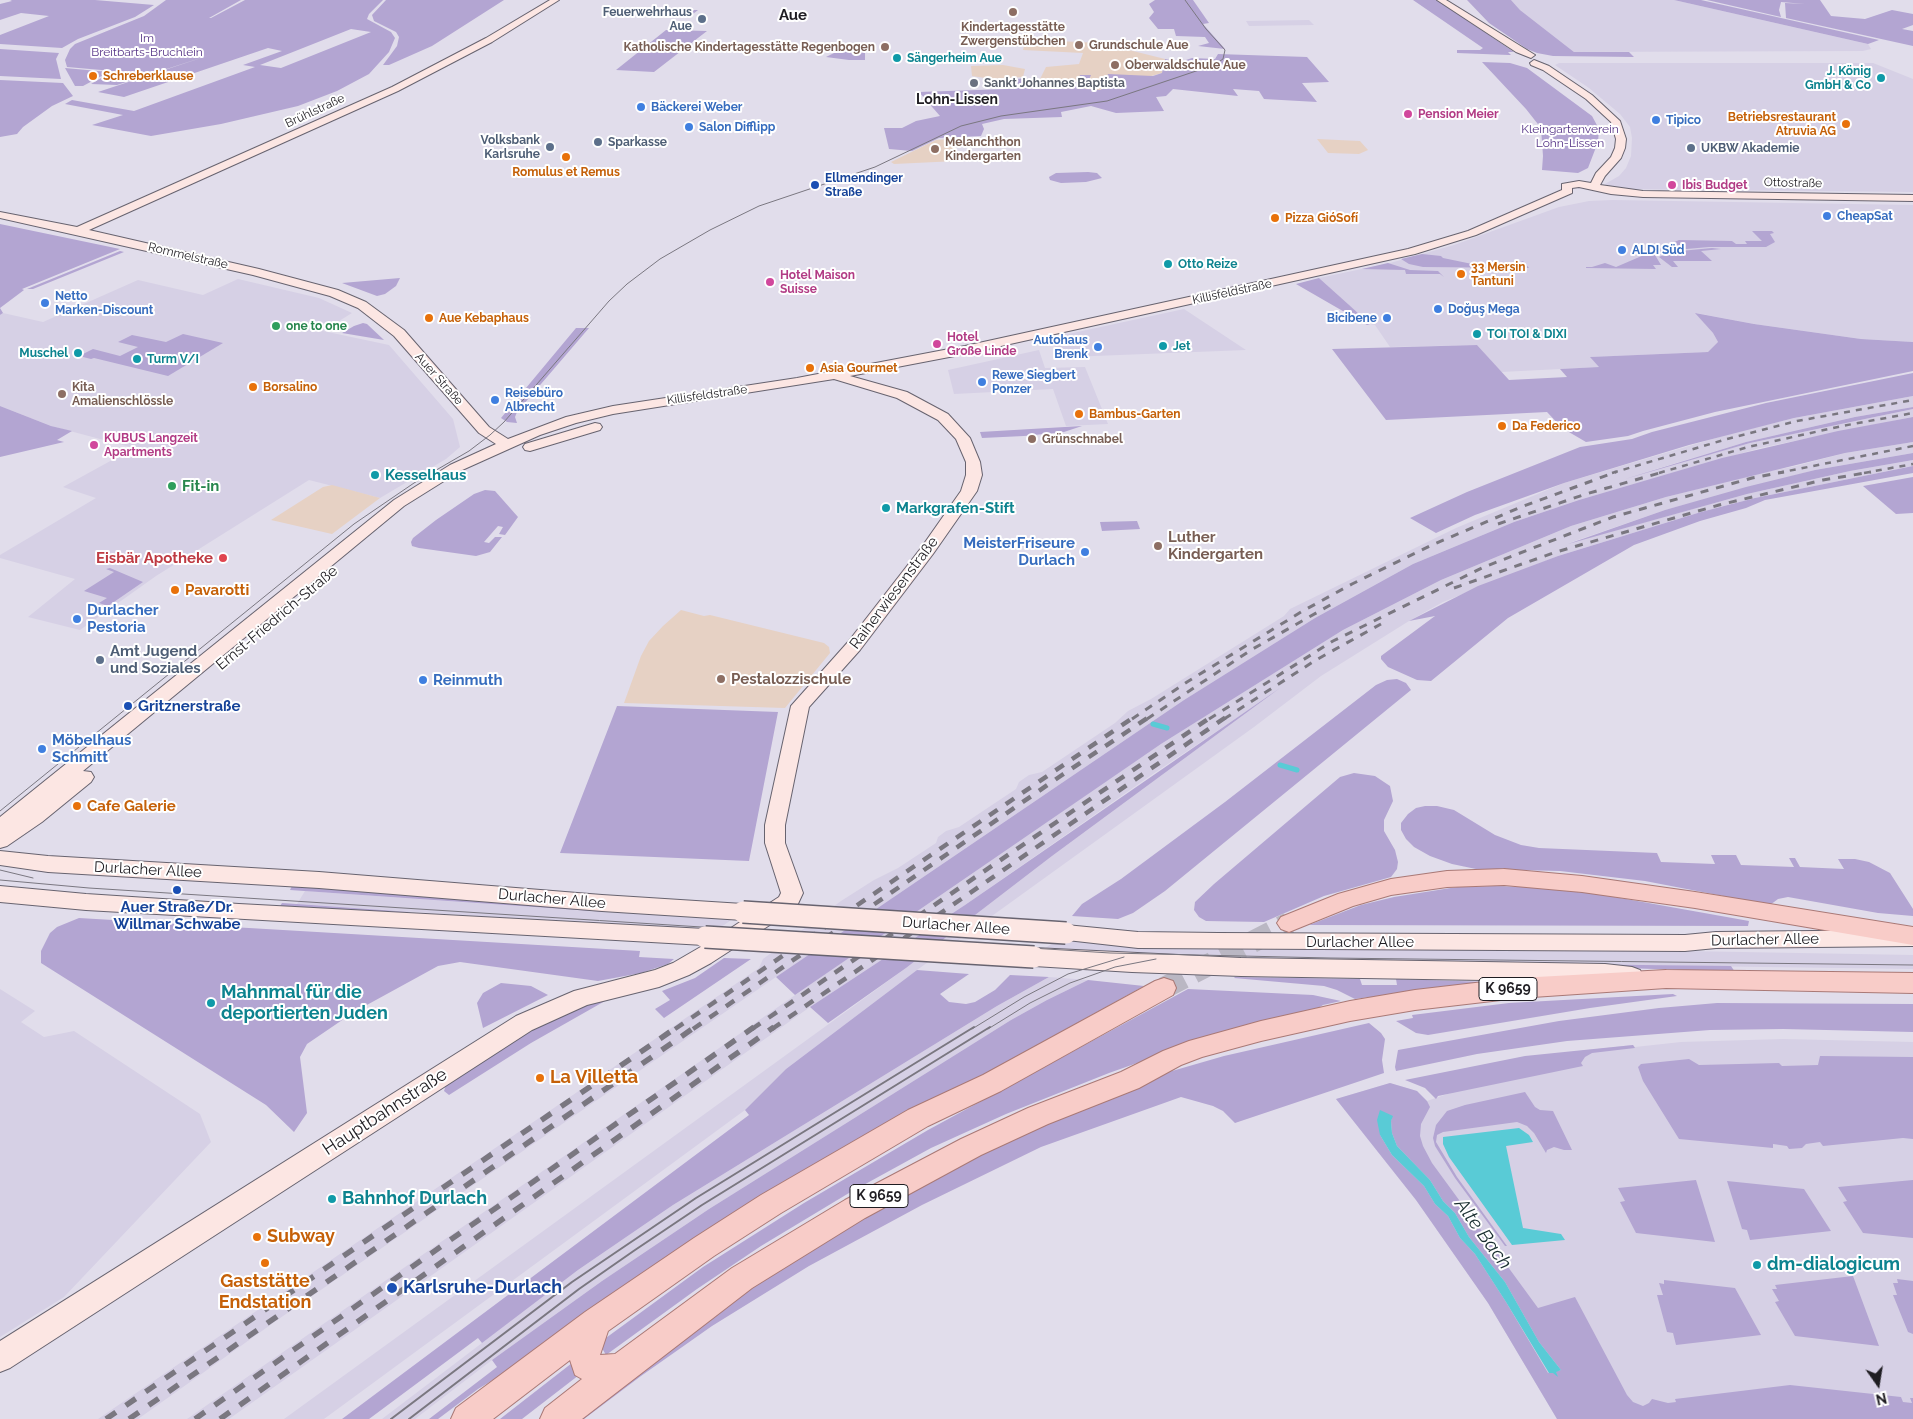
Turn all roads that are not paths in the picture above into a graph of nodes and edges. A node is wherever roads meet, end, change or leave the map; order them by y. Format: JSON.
{"nodes":[{"id":1,"x":555,"y":0,"type":"edge"},
{"id":2,"x":1441,"y":0,"type":"edge"},
{"id":3,"x":1600,"y":175,"type":"junction"},
{"id":4,"x":1575,"y":190,"type":"junction"},
{"id":5,"x":1597,"y":190,"type":"junction"},
{"id":6,"x":1913,"y":198,"type":"edge"},
{"id":7,"x":0,"y":215,"type":"edge"},
{"id":8,"x":78,"y":231,"type":"junction"},
{"id":9,"x":371,"y":311,"type":"joint"},
{"id":10,"x":910,"y":360,"type":"junction"},
{"id":11,"x":893,"y":368,"type":"junction"},
{"id":12,"x":845,"y":381,"type":"junction"},
{"id":13,"x":902,"y":395,"type":"junction"},
{"id":14,"x":464,"y":407,"type":"joint"},
{"id":15,"x":928,"y":408,"type":"junction"},
{"id":16,"x":613,"y":410,"type":"joint"},
{"id":17,"x":513,"y":443,"type":"junction"},
{"id":18,"x":413,"y":503,"type":"junction"},
{"id":19,"x":0,"y":828,"type":"edge"},
{"id":20,"x":0,"y":841,"type":"edge"},
{"id":21,"x":0,"y":858,"type":"edge"},
{"id":22,"x":0,"y":894,"type":"edge"},
{"id":23,"x":788,"y":902,"type":"joint"},
{"id":24,"x":1289,"y":923,"type":"tunnel mouth"},
{"id":25,"x":705,"y":937,"type":"joint"},
{"id":26,"x":1913,"y":937,"type":"edge"},
{"id":27,"x":1034,"y":957,"type":"joint"},
{"id":28,"x":1666,"y":979,"type":"junction"},
{"id":29,"x":1913,"y":983,"type":"edge"},
{"id":30,"x":1164,"y":988,"type":"tunnel mouth"},
{"id":31,"x":596,"y":1322,"type":"junction"},
{"id":32,"x":0,"y":1358,"type":"edge"},
{"id":33,"x":621,"y":1369,"type":"junction"},
{"id":34,"x":467,"y":1419,"type":"edge"},
{"id":35,"x":556,"y":1419,"type":"edge"}],
"edges":[{"from":1,"to":8,"type":"main road","name":"Brühlstraße"},
{"from":2,"to":3,"type":"main road"},
{"from":3,"to":4,"type":"main road"},
{"from":3,"to":5,"type":"main road"},
{"from":4,"to":5,"type":"main road","name":"Ottostraße"},
{"from":4,"to":10,"type":"main road","name":"Killisfeldstraße"},
{"from":5,"to":6,"type":"main road","name":"Ottostraße"},
{"from":7,"to":8,"type":"main road","name":"Rommelstraße"},
{"from":8,"to":9,"type":"main road","name":"Rommelstraße"},
{"from":9,"to":14,"type":"main road","name":"Auer Straße"},
{"from":10,"to":11,"type":"main road","name":"Killisfeldstraße"},
{"from":10,"to":12,"type":"main road","name":"Killisfeldstraße"},
{"from":11,"to":12,"type":"main road","name":"Killisfeldstraße"},
{"from":11,"to":13,"type":"main road"},
{"from":12,"to":13,"type":"main road","name":"Raiherwiesenstraße"},
{"from":12,"to":15,"type":"main road","name":"Raiherwiesenstraße"},
{"from":12,"to":16,"type":"main road","name":"Killisfeldstraße"},
{"from":12,"to":17,"type":"main road","name":"Killisfeldstraße"},
{"from":13,"to":15,"type":"main road","name":"Raiherwiesenstraße"},
{"from":14,"to":17,"type":"main road","name":"Auer Straße"},
{"from":15,"to":23,"type":"main road","name":"Raiherwiesenstraße"},
{"from":16,"to":17,"type":"main road","name":"Killisfeldstraße"},
{"from":17,"to":18,"type":"main road","name":"Ernst-Friedrich-Straße"},
{"from":17,"to":18,"type":"main road","name":"Ernst-Friedrich-Straße"},
{"from":18,"to":19,"type":"main road","name":"Ernst-Friedrich-Straße"},
{"from":18,"to":20,"type":"main road","name":"Ernst-Friedrich-Straße"},
{"from":21,"to":26,"type":"main road","name":"Durlacher Allee","bridge":true},
{"from":22,"to":25,"type":"main road","name":"Durlacher Allee"},
{"from":23,"to":32,"type":"main road","name":"Hauptbahnstraße"},
{"from":24,"to":26,"type":"main road"},
{"from":25,"to":27,"type":"main road","name":"Durlacher Allee","bridge":true},
{"from":27,"to":28,"type":"main road","name":"Durlacher Allee"},
{"from":28,"to":29,"type":"main road","name":"Durlacher Allee","number":"K 9659"},
{"from":28,"to":33,"type":"main road","number":"K 9659"},
{"from":30,"to":31,"type":"main road"},
{"from":31,"to":33,"type":"main road"},
{"from":31,"to":34,"type":"main road"},
{"from":33,"to":35,"type":"main road","number":"K 9659"}]}
